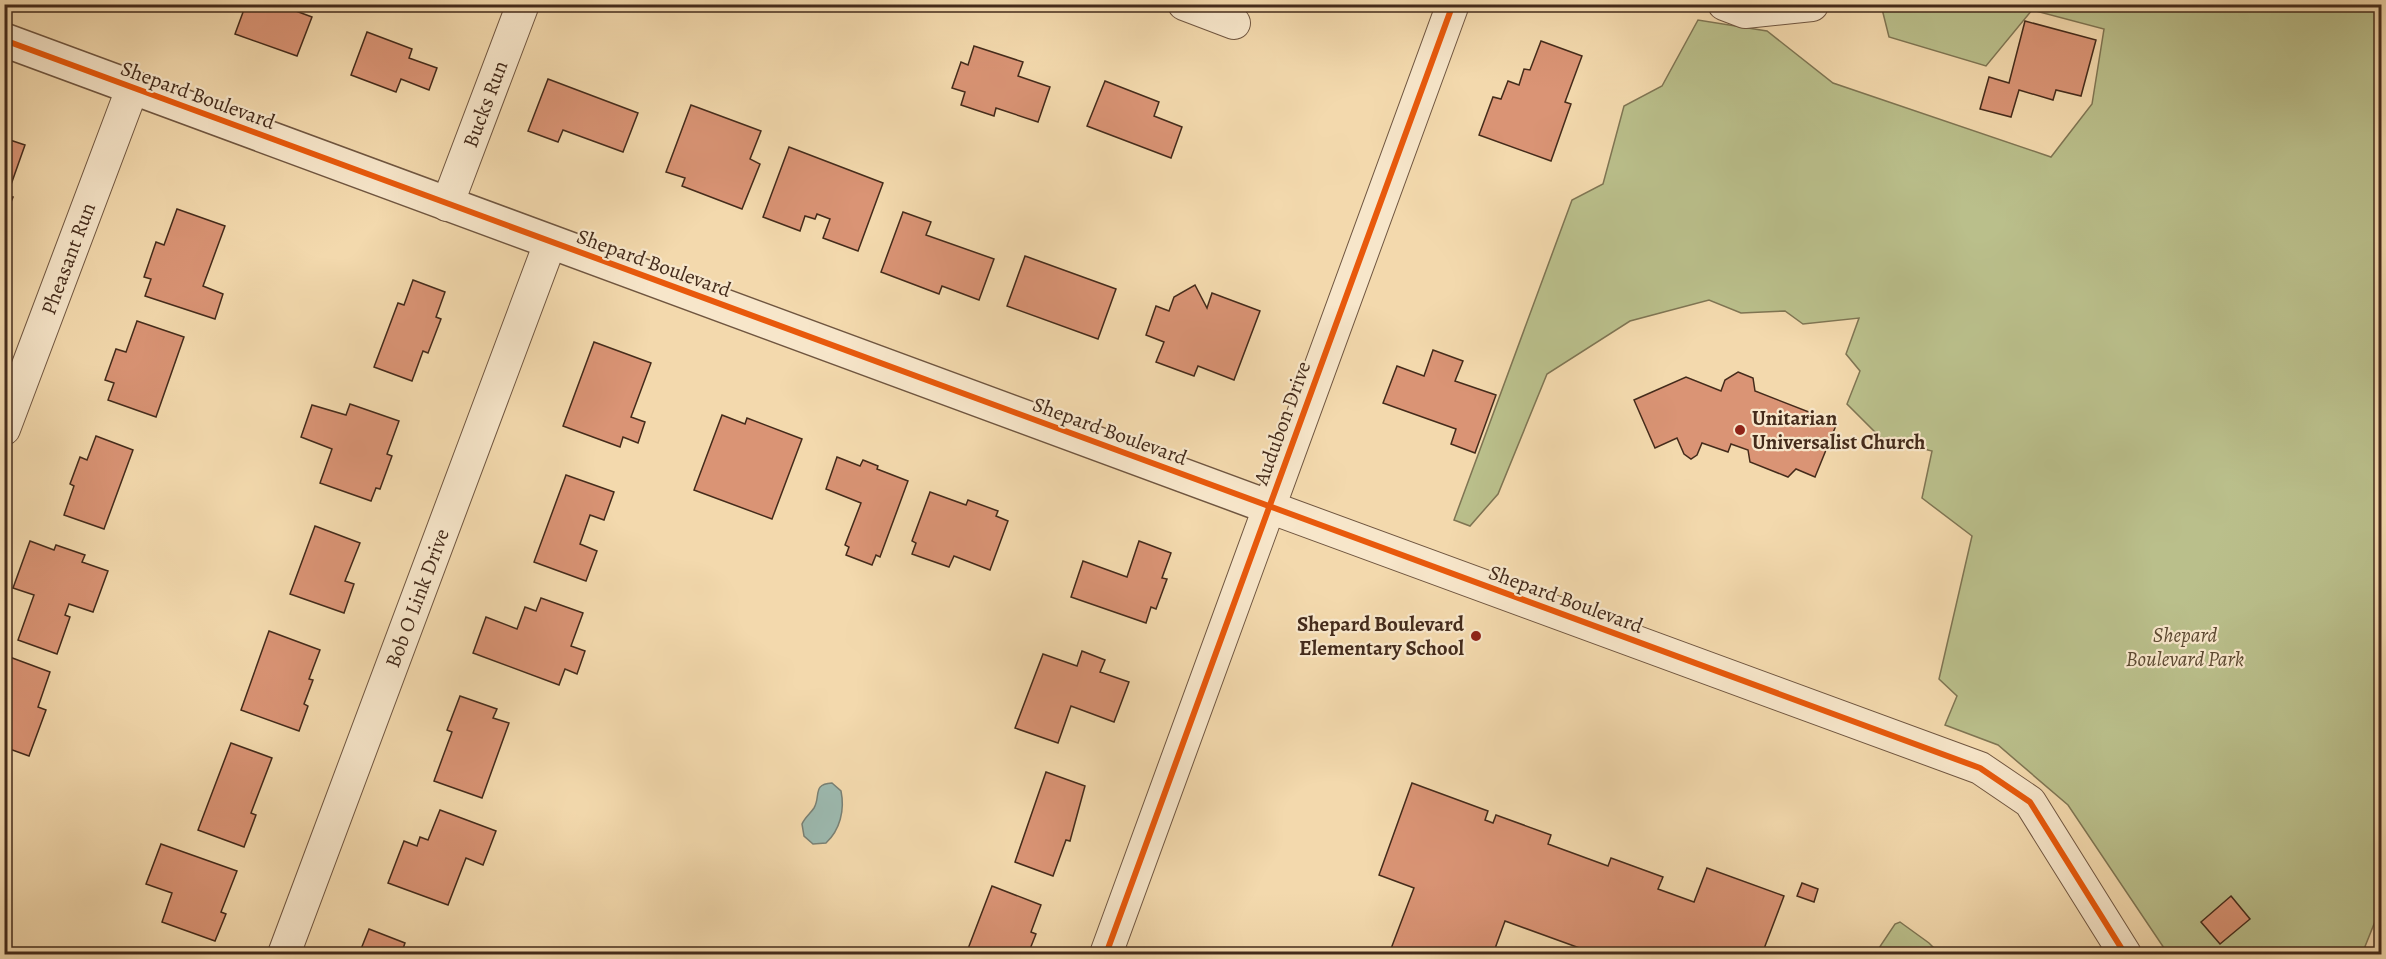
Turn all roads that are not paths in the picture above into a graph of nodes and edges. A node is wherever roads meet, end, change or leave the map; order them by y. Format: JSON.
{"nodes":[{"id":1,"x":523,"y":4,"type":"edge"},
{"id":2,"x":1184,"y":4,"type":"edge"},
{"id":3,"x":1453,"y":4,"type":"edge"},
{"id":4,"x":1724,"y":4,"type":"edge"},
{"id":5,"x":1812,"y":5,"type":"edge"},
{"id":6,"x":1234,"y":23,"type":"dead end"},
{"id":7,"x":4,"y":40,"type":"edge"},
{"id":8,"x":132,"y":88,"type":"junction"},
{"id":9,"x":447,"y":205,"type":"junction"},
{"id":10,"x":550,"y":243,"type":"junction"},
{"id":11,"x":4,"y":429,"type":"edge"},
{"id":12,"x":1269,"y":507,"type":"junction"},
{"id":13,"x":284,"y":954,"type":"edge"},
{"id":14,"x":1106,"y":954,"type":"edge"},
{"id":15,"x":2125,"y":954,"type":"edge"}],
"edges":[{"from":1,"to":9,"type":"street","name":"Bucks Run"},
{"from":2,"to":6,"type":"street"},
{"from":3,"to":12,"type":"street","name":"Audubon Drive"},
{"from":4,"to":5,"type":"street"},
{"from":7,"to":8,"type":"street","name":"Shepard Boulevard"},
{"from":8,"to":9,"type":"street","name":"Shepard Boulevard"},
{"from":8,"to":11,"type":"street","name":"Pheasant Run"},
{"from":9,"to":10,"type":"street","name":"Shepard Boulevard"},
{"from":10,"to":12,"type":"street","name":"Shepard Boulevard"},
{"from":10,"to":13,"type":"street","name":"Bob O Link Drive"},
{"from":12,"to":14,"type":"street","name":"Audubon Drive"},
{"from":12,"to":15,"type":"street","name":"Shepard Boulevard"}]}
